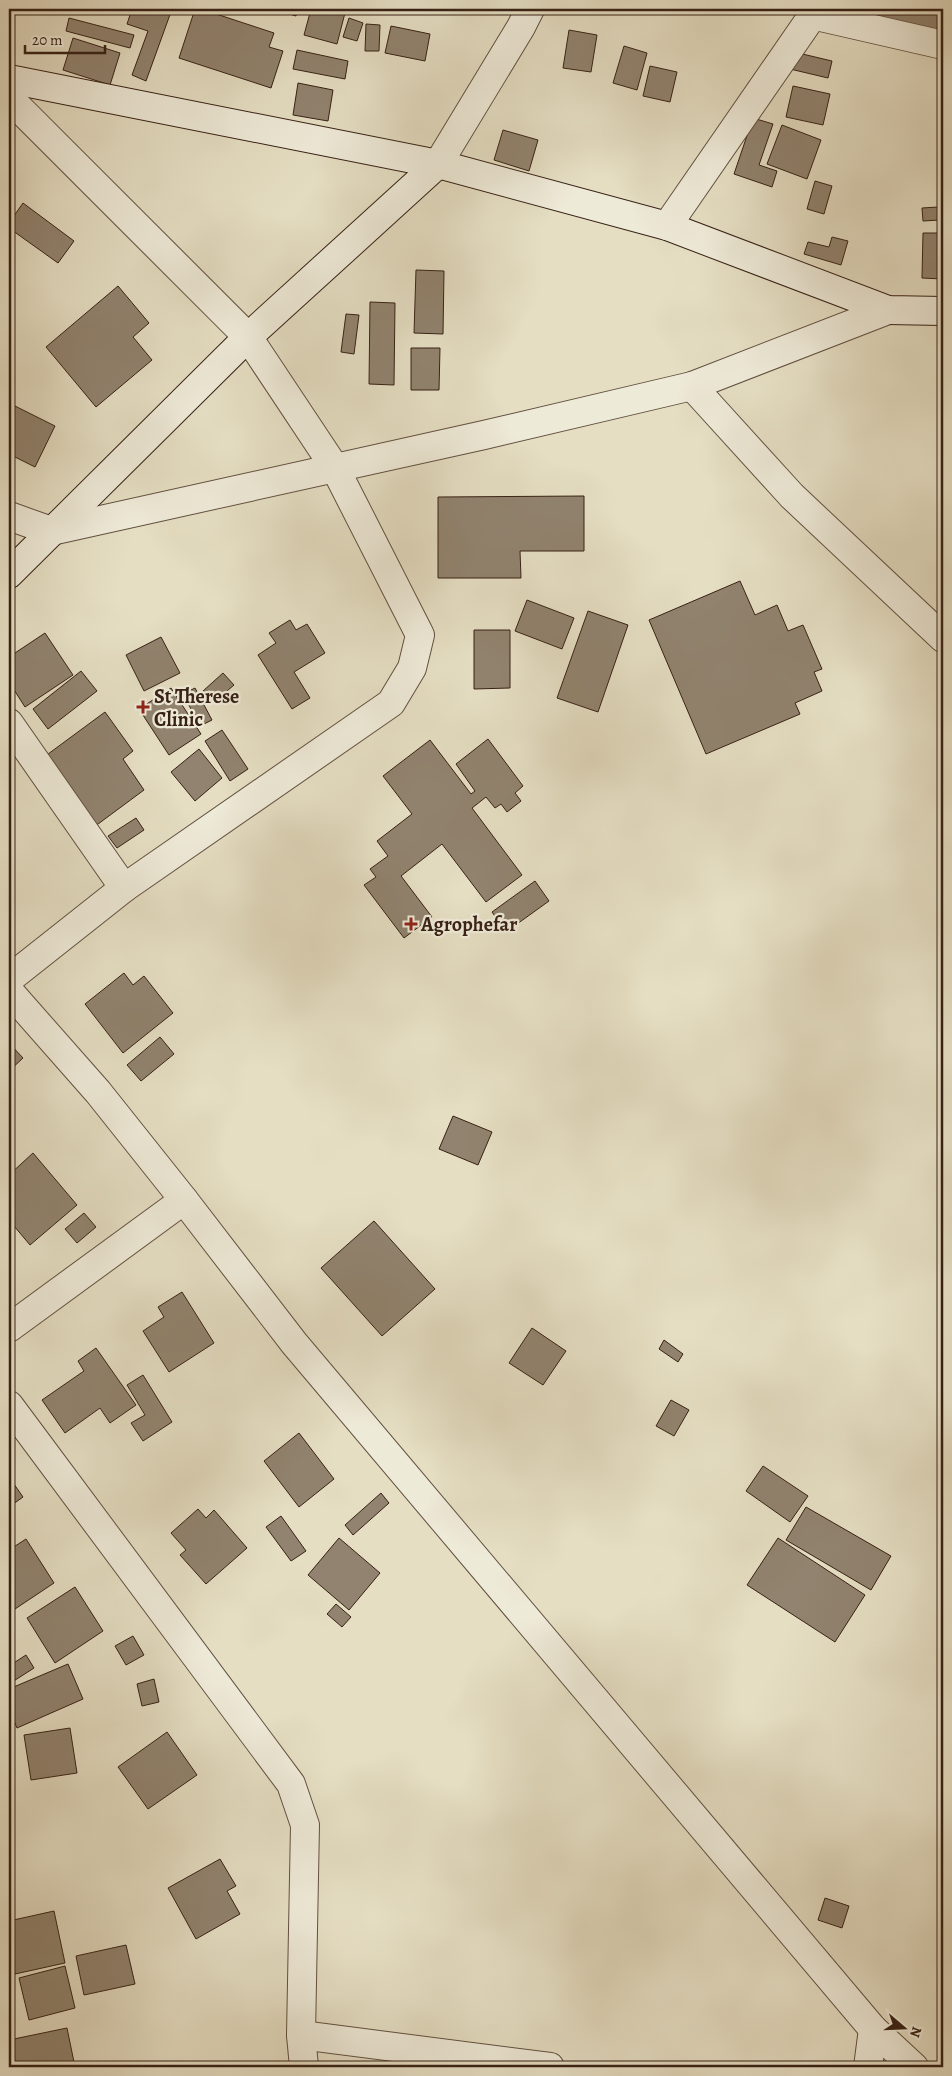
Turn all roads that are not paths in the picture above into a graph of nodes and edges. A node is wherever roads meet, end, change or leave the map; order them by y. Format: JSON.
{"nodes":[{"id":1,"x":530,"y":9,"type":"edge"},
{"id":2,"x":815,"y":12,"type":"edge"},
{"id":3,"x":943,"y":45,"type":"edge"},
{"id":4,"x":9,"y":79,"type":"edge"},
{"id":5,"x":9,"y":98,"type":"edge"},
{"id":6,"x":438,"y":164,"type":"junction"},
{"id":7,"x":667,"y":226,"type":"junction"},
{"id":8,"x":888,"y":310,"type":"junction"},
{"id":9,"x":943,"y":310,"type":"edge"},
{"id":10,"x":248,"y":337,"type":"junction"},
{"id":11,"x":692,"y":386,"type":"junction"},
{"id":12,"x":335,"y":468,"type":"junction"},
{"id":13,"x":9,"y":516,"type":"edge"},
{"id":14,"x":51,"y":531,"type":"junction"},
{"id":15,"x":9,"y":574,"type":"edge"},
{"id":16,"x":943,"y":638,"type":"edge"},
{"id":17,"x":9,"y":723,"type":"edge"},
{"id":18,"x":124,"y":888,"type":"junction"},
{"id":19,"x":9,"y":979,"type":"edge"},
{"id":20,"x":9,"y":991,"type":"edge"},
{"id":21,"x":184,"y":1200,"type":"junction"},
{"id":22,"x":9,"y":1328,"type":"edge"},
{"id":23,"x":9,"y":1405,"type":"edge"},
{"id":24,"x":873,"y":2029,"type":"junction"},
{"id":25,"x":301,"y":2035,"type":"junction"},
{"id":26,"x":304,"y":2067,"type":"edge"},
{"id":27,"x":550,"y":2067,"type":"edge"},
{"id":28,"x":868,"y":2067,"type":"edge"},
{"id":29,"x":914,"y":2067,"type":"edge"}],
"edges":[{"from":1,"to":6,"type":"street"},
{"from":2,"to":3,"type":"street"},
{"from":2,"to":7,"type":"street"},
{"from":4,"to":6,"type":"street"},
{"from":5,"to":10,"type":"street"},
{"from":6,"to":7,"type":"street"},
{"from":6,"to":10,"type":"street"},
{"from":7,"to":8,"type":"street"},
{"from":8,"to":9,"type":"street"},
{"from":8,"to":11,"type":"street"},
{"from":10,"to":12,"type":"street"},
{"from":10,"to":14,"type":"street"},
{"from":11,"to":12,"type":"street"},
{"from":11,"to":16,"type":"street"},
{"from":12,"to":14,"type":"street"},
{"from":12,"to":18,"type":"street"},
{"from":13,"to":14,"type":"street"},
{"from":14,"to":15,"type":"street"},
{"from":17,"to":18,"type":"street"},
{"from":18,"to":19,"type":"street"},
{"from":20,"to":21,"type":"street"},
{"from":21,"to":22,"type":"street"},
{"from":21,"to":24,"type":"street"},
{"from":23,"to":25,"type":"street"},
{"from":24,"to":28,"type":"street"},
{"from":24,"to":29,"type":"street"},
{"from":25,"to":26,"type":"street"},
{"from":25,"to":27,"type":"street"}]}
